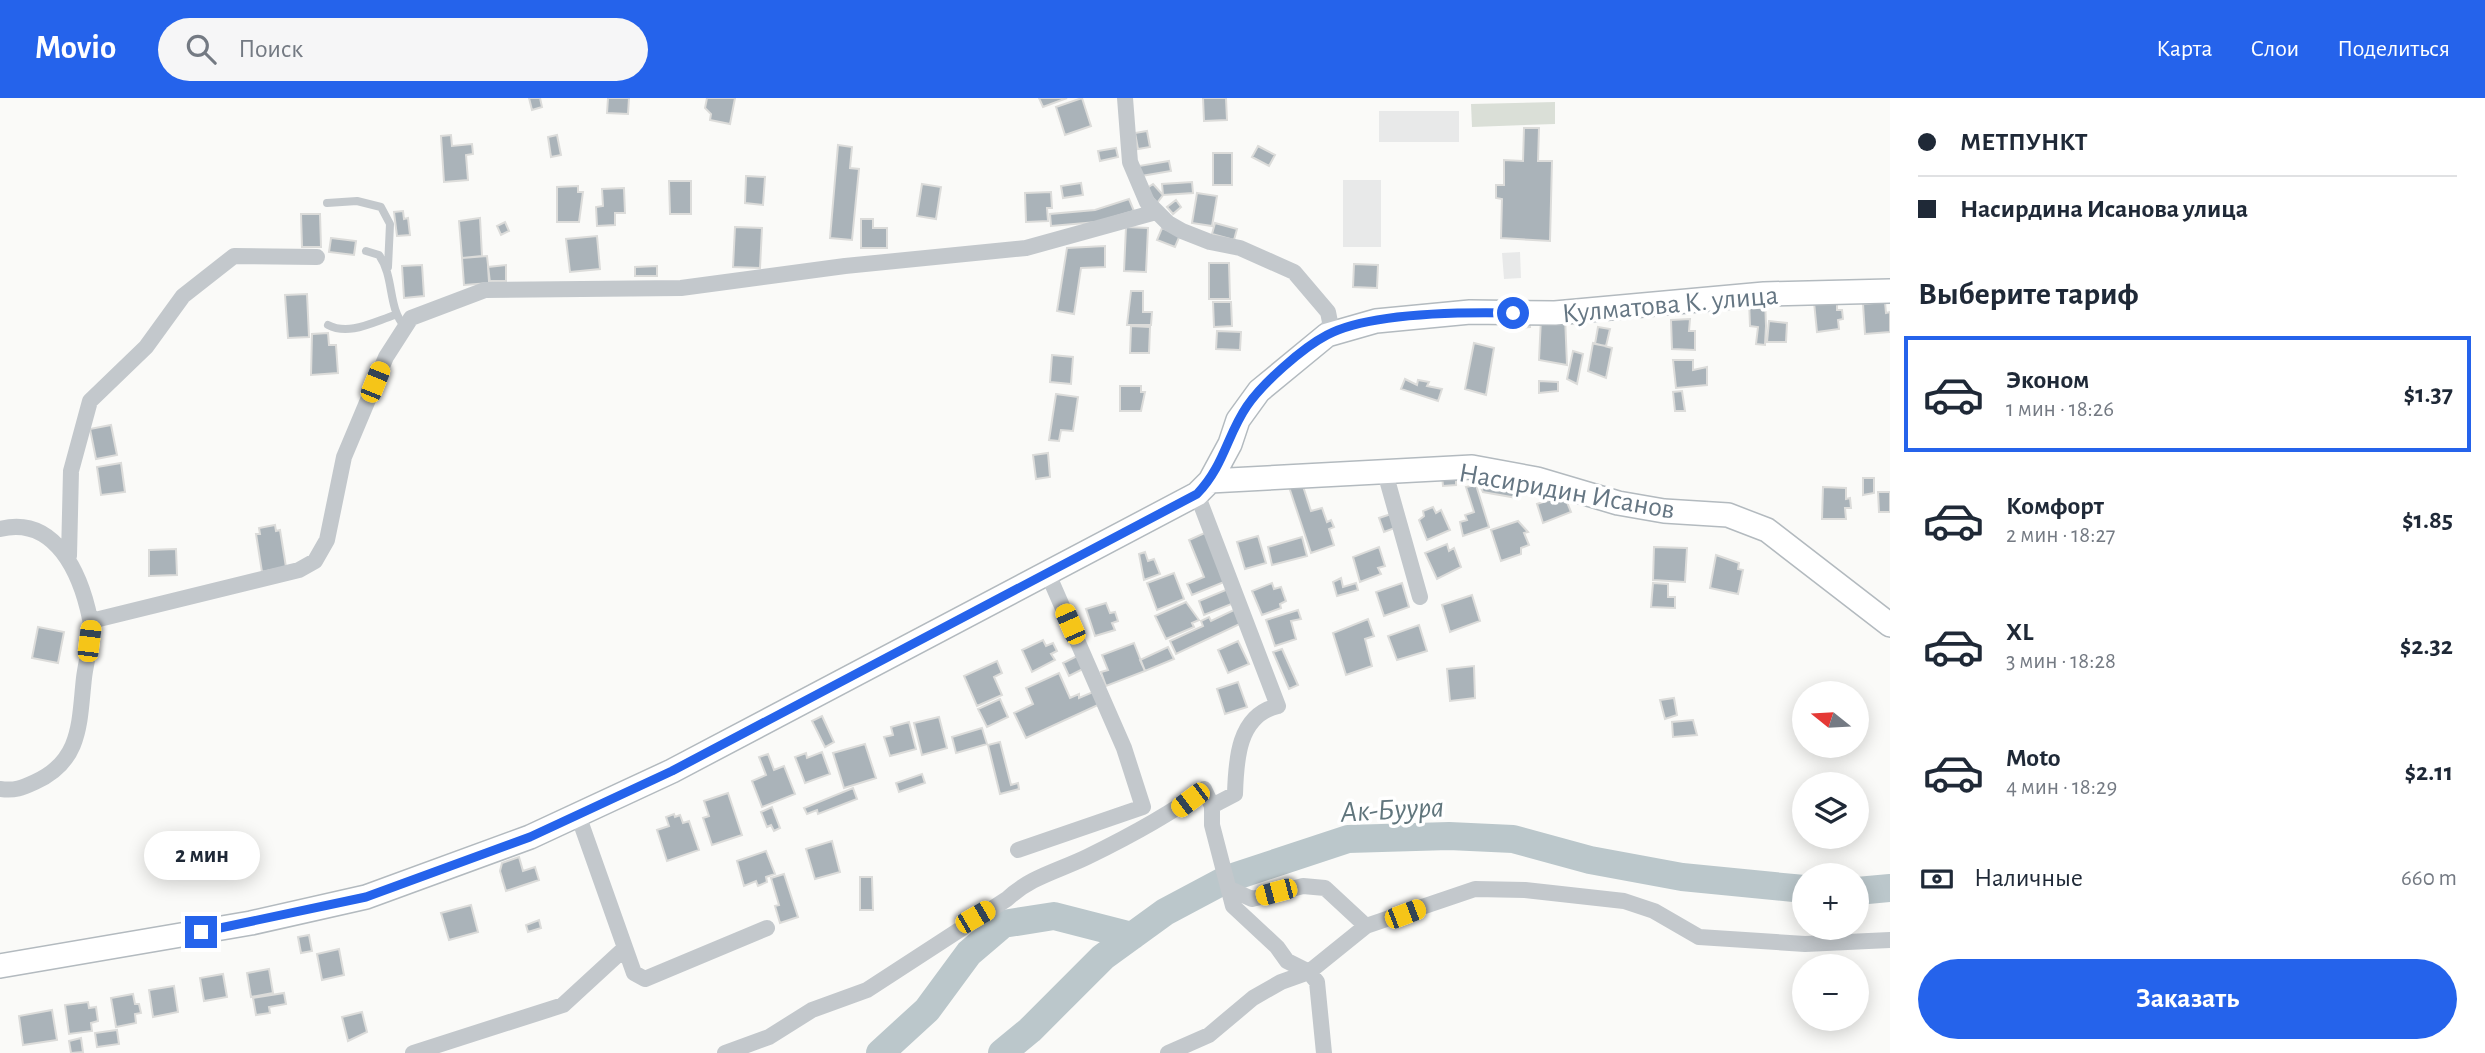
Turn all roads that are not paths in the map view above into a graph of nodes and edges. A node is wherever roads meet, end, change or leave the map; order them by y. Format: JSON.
{"nodes":[{"id":1,"x":1125,"y":98,"type":"edge"},
{"id":2,"x":327,"y":203,"type":"dead end"},
{"id":3,"x":1156,"y":212,"type":"junction"},
{"id":4,"x":366,"y":251,"type":"dead end"},
{"id":5,"x":317,"y":257,"type":"dead end"},
{"id":6,"x":388,"y":267,"type":"junction"},
{"id":7,"x":1890,"y":291,"type":"edge"},
{"id":8,"x":400,"y":321,"type":"junction"},
{"id":9,"x":328,"y":325,"type":"dead end"},
{"id":10,"x":1327,"y":335,"type":"junction"},
{"id":11,"x":1384,"y":470,"type":"junction"},
{"id":12,"x":1203,"y":487,"type":"junction"},
{"id":13,"x":0,"y":530,"type":"edge"},
{"id":14,"x":69,"y":556,"type":"junction"},
{"id":15,"x":1048,"y":574,"type":"junction"},
{"id":16,"x":1420,"y":597,"type":"dead end"},
{"id":17,"x":91,"y":621,"type":"junction"},
{"id":18,"x":1890,"y":625,"type":"edge"},
{"id":19,"x":0,"y":789,"type":"edge"},
{"id":20,"x":1212,"y":806,"type":"junction"},
{"id":21,"x":578,"y":815,"type":"junction"},
{"id":22,"x":1018,"y":850,"type":"dead end"},
{"id":23,"x":1230,"y":889,"type":"junction"},
{"id":24,"x":1366,"y":926,"type":"junction"},
{"id":25,"x":767,"y":928,"type":"dead end"},
{"id":26,"x":1890,"y":940,"type":"edge"},
{"id":27,"x":625,"y":948,"type":"junction"},
{"id":28,"x":0,"y":966,"type":"edge"},
{"id":29,"x":1309,"y":972,"type":"junction"},
{"id":30,"x":413,"y":1053,"type":"edge"},
{"id":31,"x":725,"y":1053,"type":"edge"},
{"id":32,"x":1168,"y":1053,"type":"edge"},
{"id":33,"x":1324,"y":1053,"type":"edge"}],
"edges":[{"from":1,"to":3,"type":"street"},
{"from":2,"to":6,"type":"lane"},
{"from":3,"to":8,"type":"street"},
{"from":3,"to":10,"type":"street"},
{"from":4,"to":6,"type":"lane"},
{"from":5,"to":14,"type":"street"},
{"from":6,"to":8,"type":"lane"},
{"from":7,"to":10,"type":"main road","name":"Кулматова К. улица"},
{"from":8,"to":9,"type":"lane"},
{"from":8,"to":17,"type":"street"},
{"from":10,"to":12,"type":"main road","name":"Кулматова К. улица"},
{"from":11,"to":12,"type":"main road","name":"Насиридин Исанов"},
{"from":11,"to":16,"type":"street"},
{"from":11,"to":18,"type":"main road","name":"Насиридин Исанов"},
{"from":12,"to":15,"type":"main road"},
{"from":12,"to":20,"type":"street"},
{"from":13,"to":14,"type":"street"},
{"from":14,"to":17,"type":"street"},
{"from":15,"to":21,"type":"main road"},
{"from":15,"to":22,"type":"street"},
{"from":17,"to":19,"type":"street"},
{"from":20,"to":23,"type":"street"},
{"from":20,"to":31,"type":"street"},
{"from":21,"to":27,"type":"street"},
{"from":21,"to":28,"type":"main road"},
{"from":23,"to":24,"type":"street"},
{"from":23,"to":29,"type":"street"},
{"from":24,"to":26,"type":"street"},
{"from":24,"to":29,"type":"street"},
{"from":25,"to":27,"type":"street"},
{"from":27,"to":30,"type":"street"},
{"from":29,"to":32,"type":"street"},
{"from":29,"to":33,"type":"street"}]}
